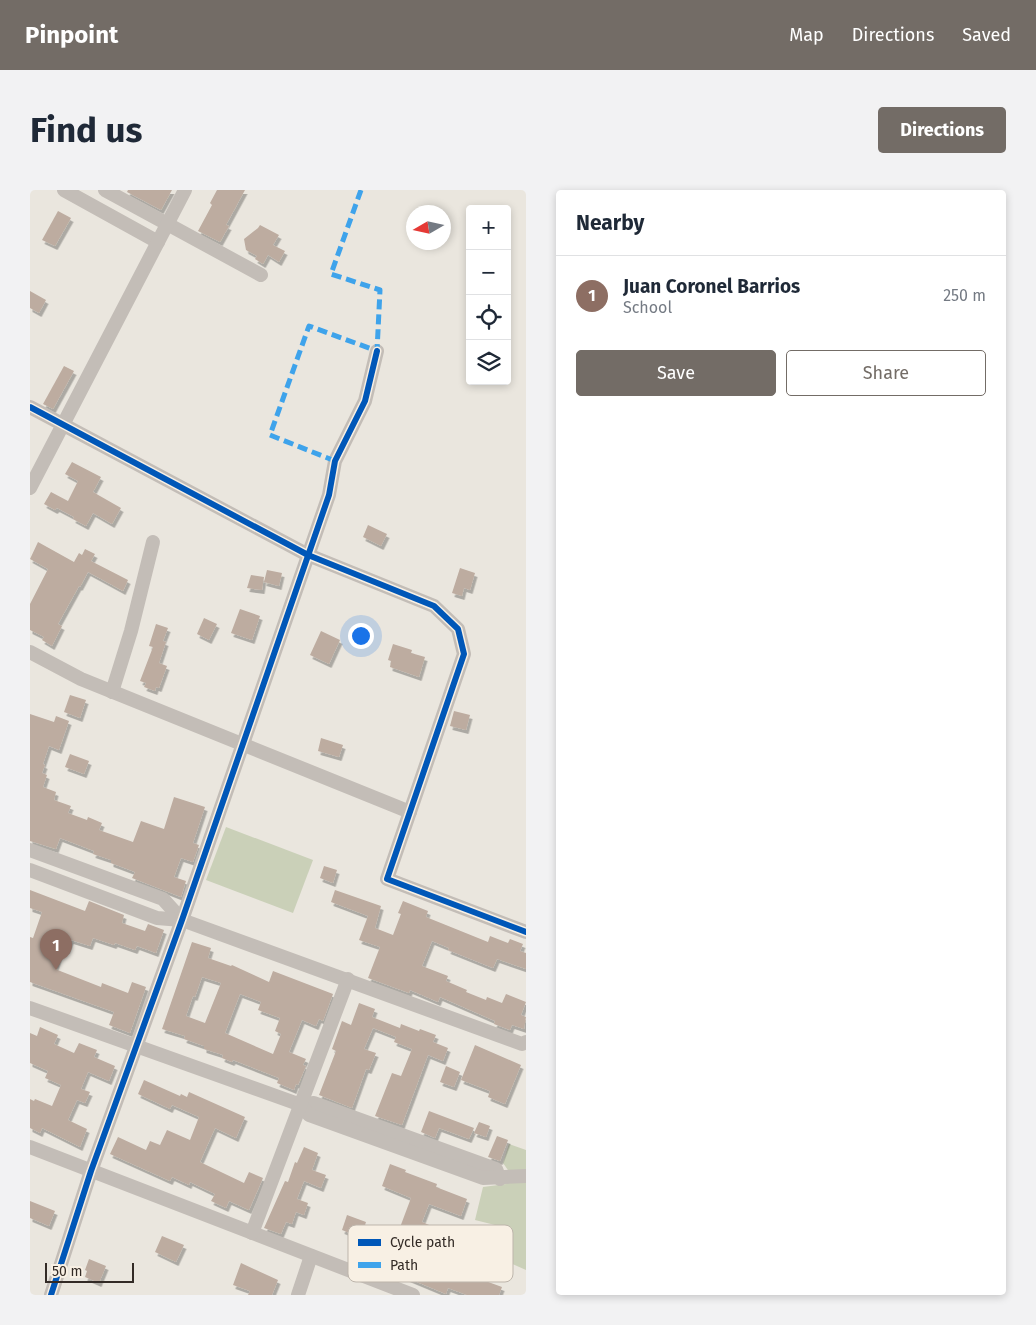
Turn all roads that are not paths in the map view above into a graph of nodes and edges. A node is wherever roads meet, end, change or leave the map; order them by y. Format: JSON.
{"nodes":[{"id":1,"x":64,"y":190,"type":"edge"},
{"id":2,"x":105,"y":190,"type":"edge"},
{"id":3,"x":185,"y":190,"type":"edge"},
{"id":4,"x":168,"y":223,"type":"junction"},
{"id":5,"x":158,"y":242,"type":"junction"},
{"id":6,"x":261,"y":275,"type":"dead end"},
{"id":7,"x":377,"y":351,"type":"dead end"},
{"id":8,"x":30,"y":406,"type":"edge"},
{"id":9,"x":63,"y":426,"type":"junction"},
{"id":10,"x":30,"y":488,"type":"edge"},
{"id":11,"x":153,"y":542,"type":"dead end"},
{"id":12,"x":308,"y":555,"type":"junction"},
{"id":13,"x":30,"y":652,"type":"edge"},
{"id":14,"x":112,"y":692,"type":"junction"},
{"id":15,"x":243,"y":744,"type":"junction"},
{"id":16,"x":410,"y":812,"type":"junction"},
{"id":17,"x":30,"y":850,"type":"edge"},
{"id":18,"x":30,"y":870,"type":"edge"},
{"id":19,"x":182,"y":920,"type":"junction"},
{"id":20,"x":526,"y":932,"type":"edge"},
{"id":21,"x":348,"y":980,"type":"junction"},
{"id":22,"x":30,"y":1008,"type":"edge"},
{"id":23,"x":526,"y":1042,"type":"edge"},
{"id":24,"x":135,"y":1046,"type":"junction"},
{"id":25,"x":301,"y":1105,"type":"junction"},
{"id":26,"x":30,"y":1148,"type":"edge"},
{"id":27,"x":91,"y":1171,"type":"junction"},
{"id":28,"x":526,"y":1176,"type":"edge"},
{"id":29,"x":252,"y":1233,"type":"junction"},
{"id":30,"x":311,"y":1256,"type":"junction"},
{"id":31,"x":348,"y":1270,"type":"edge"},
{"id":32,"x":379,"y":1282,"type":"edge"},
{"id":33,"x":51,"y":1295,"type":"edge"},
{"id":34,"x":298,"y":1295,"type":"edge"},
{"id":35,"x":413,"y":1295,"type":"edge"}],
"edges":[{"from":1,"to":5,"type":"street"},
{"from":2,"to":4,"type":"street"},
{"from":3,"to":4,"type":"street"},
{"from":4,"to":5,"type":"street"},
{"from":4,"to":6,"type":"street"},
{"from":5,"to":9,"type":"street"},
{"from":7,"to":12,"type":"street"},
{"from":8,"to":9,"type":"street"},
{"from":9,"to":10,"type":"street"},
{"from":9,"to":12,"type":"street"},
{"from":11,"to":14,"type":"street"},
{"from":12,"to":15,"type":"street"},
{"from":12,"to":16,"type":"street"},
{"from":13,"to":14,"type":"street"},
{"from":14,"to":15,"type":"street"},
{"from":15,"to":16,"type":"street"},
{"from":15,"to":19,"type":"street"},
{"from":16,"to":20,"type":"street"},
{"from":17,"to":19,"type":"street"},
{"from":18,"to":19,"type":"street"},
{"from":19,"to":21,"type":"street"},
{"from":19,"to":24,"type":"street"},
{"from":21,"to":23,"type":"street"},
{"from":21,"to":25,"type":"street"},
{"from":22,"to":24,"type":"street"},
{"from":24,"to":25,"type":"street"},
{"from":24,"to":27,"type":"street"},
{"from":25,"to":28,"type":"street"},
{"from":25,"to":29,"type":"street"},
{"from":26,"to":27,"type":"street"},
{"from":27,"to":29,"type":"street"},
{"from":27,"to":33,"type":"street"},
{"from":29,"to":30,"type":"street"},
{"from":30,"to":31,"type":"street"},
{"from":30,"to":34,"type":"street"},
{"from":32,"to":35,"type":"street"}]}
